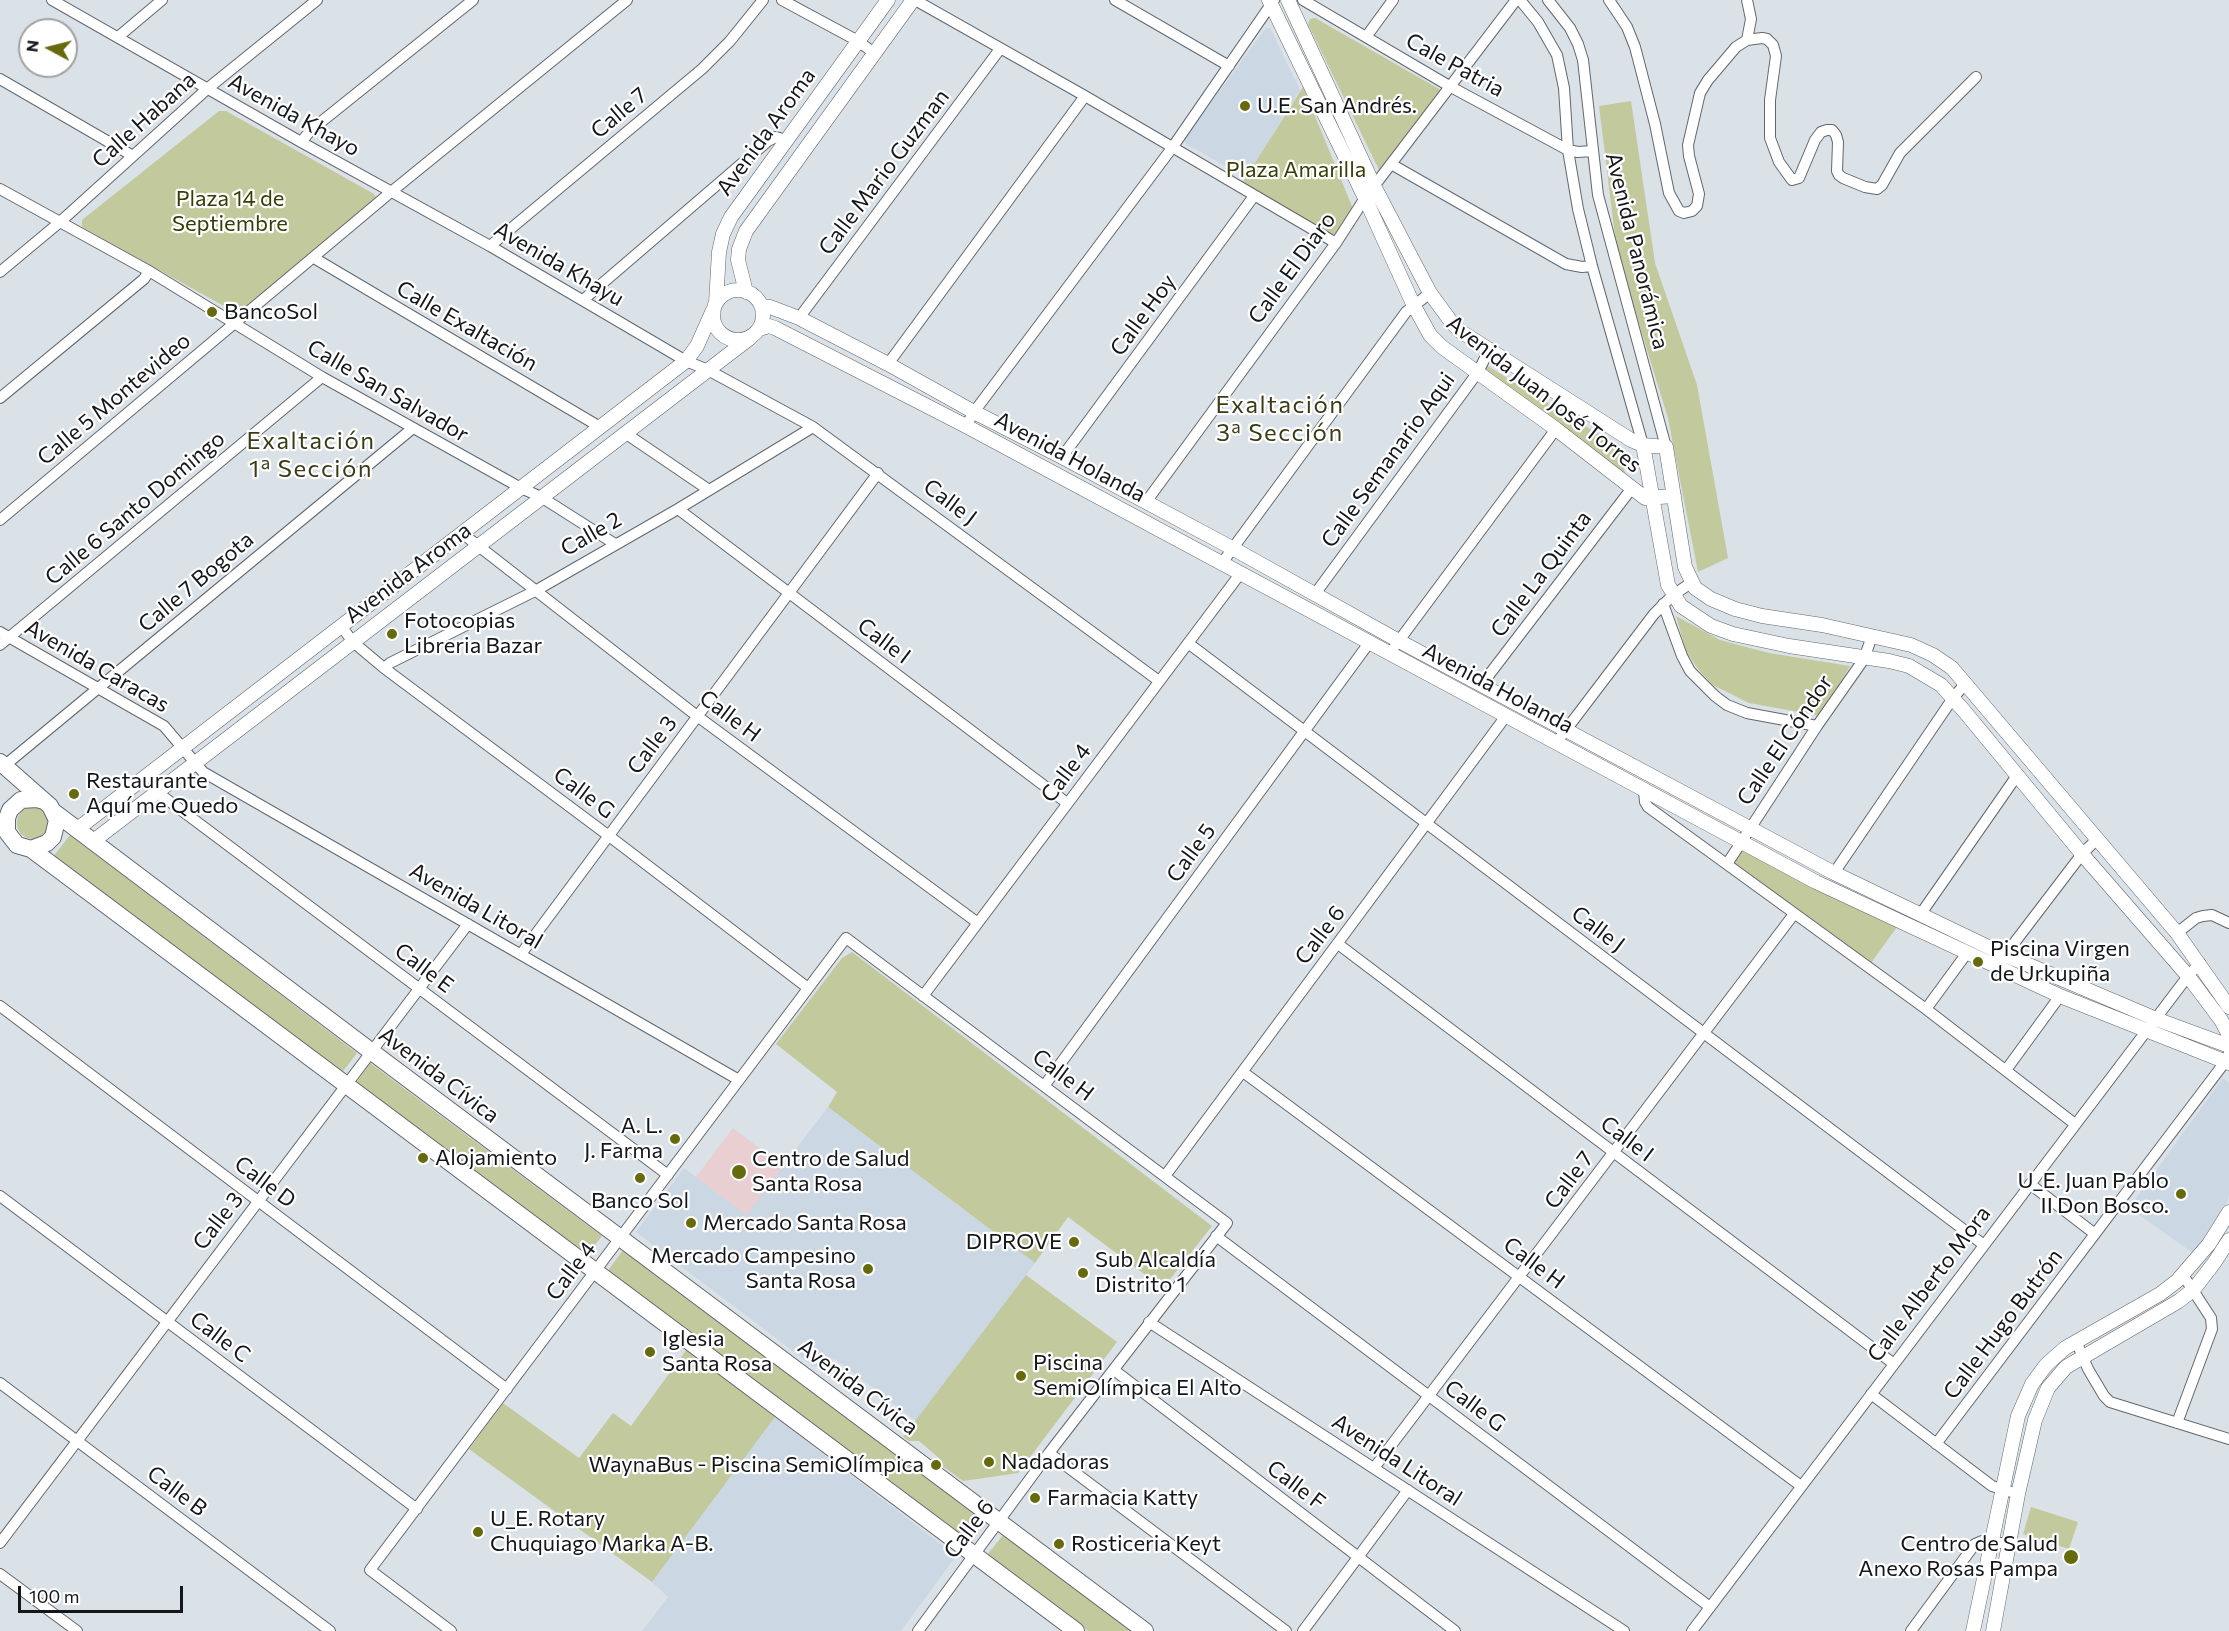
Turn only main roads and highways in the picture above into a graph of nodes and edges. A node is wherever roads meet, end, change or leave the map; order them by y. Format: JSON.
{"nodes":[{"id":1,"x":2,"y":764,"type":"edge"},
{"id":2,"x":49,"y":807,"type":"junction"},
{"id":3,"x":3,"y":830,"type":"edge"},
{"id":4,"x":31,"y":849,"type":"junction"},
{"id":5,"x":1076,"y":1631,"type":"edge"},
{"id":6,"x":1145,"y":1631,"type":"edge"}],
"edges":[{"from":1,"to":2,"type":"main road","name":"Avenida Cívica"},
{"from":2,"to":3,"type":"main road"},
{"from":2,"to":4,"type":"main road"},
{"from":2,"to":6,"type":"main road","name":"Avenida Cívica"},
{"from":3,"to":4,"type":"main road"},
{"from":4,"to":5,"type":"main road"}]}
